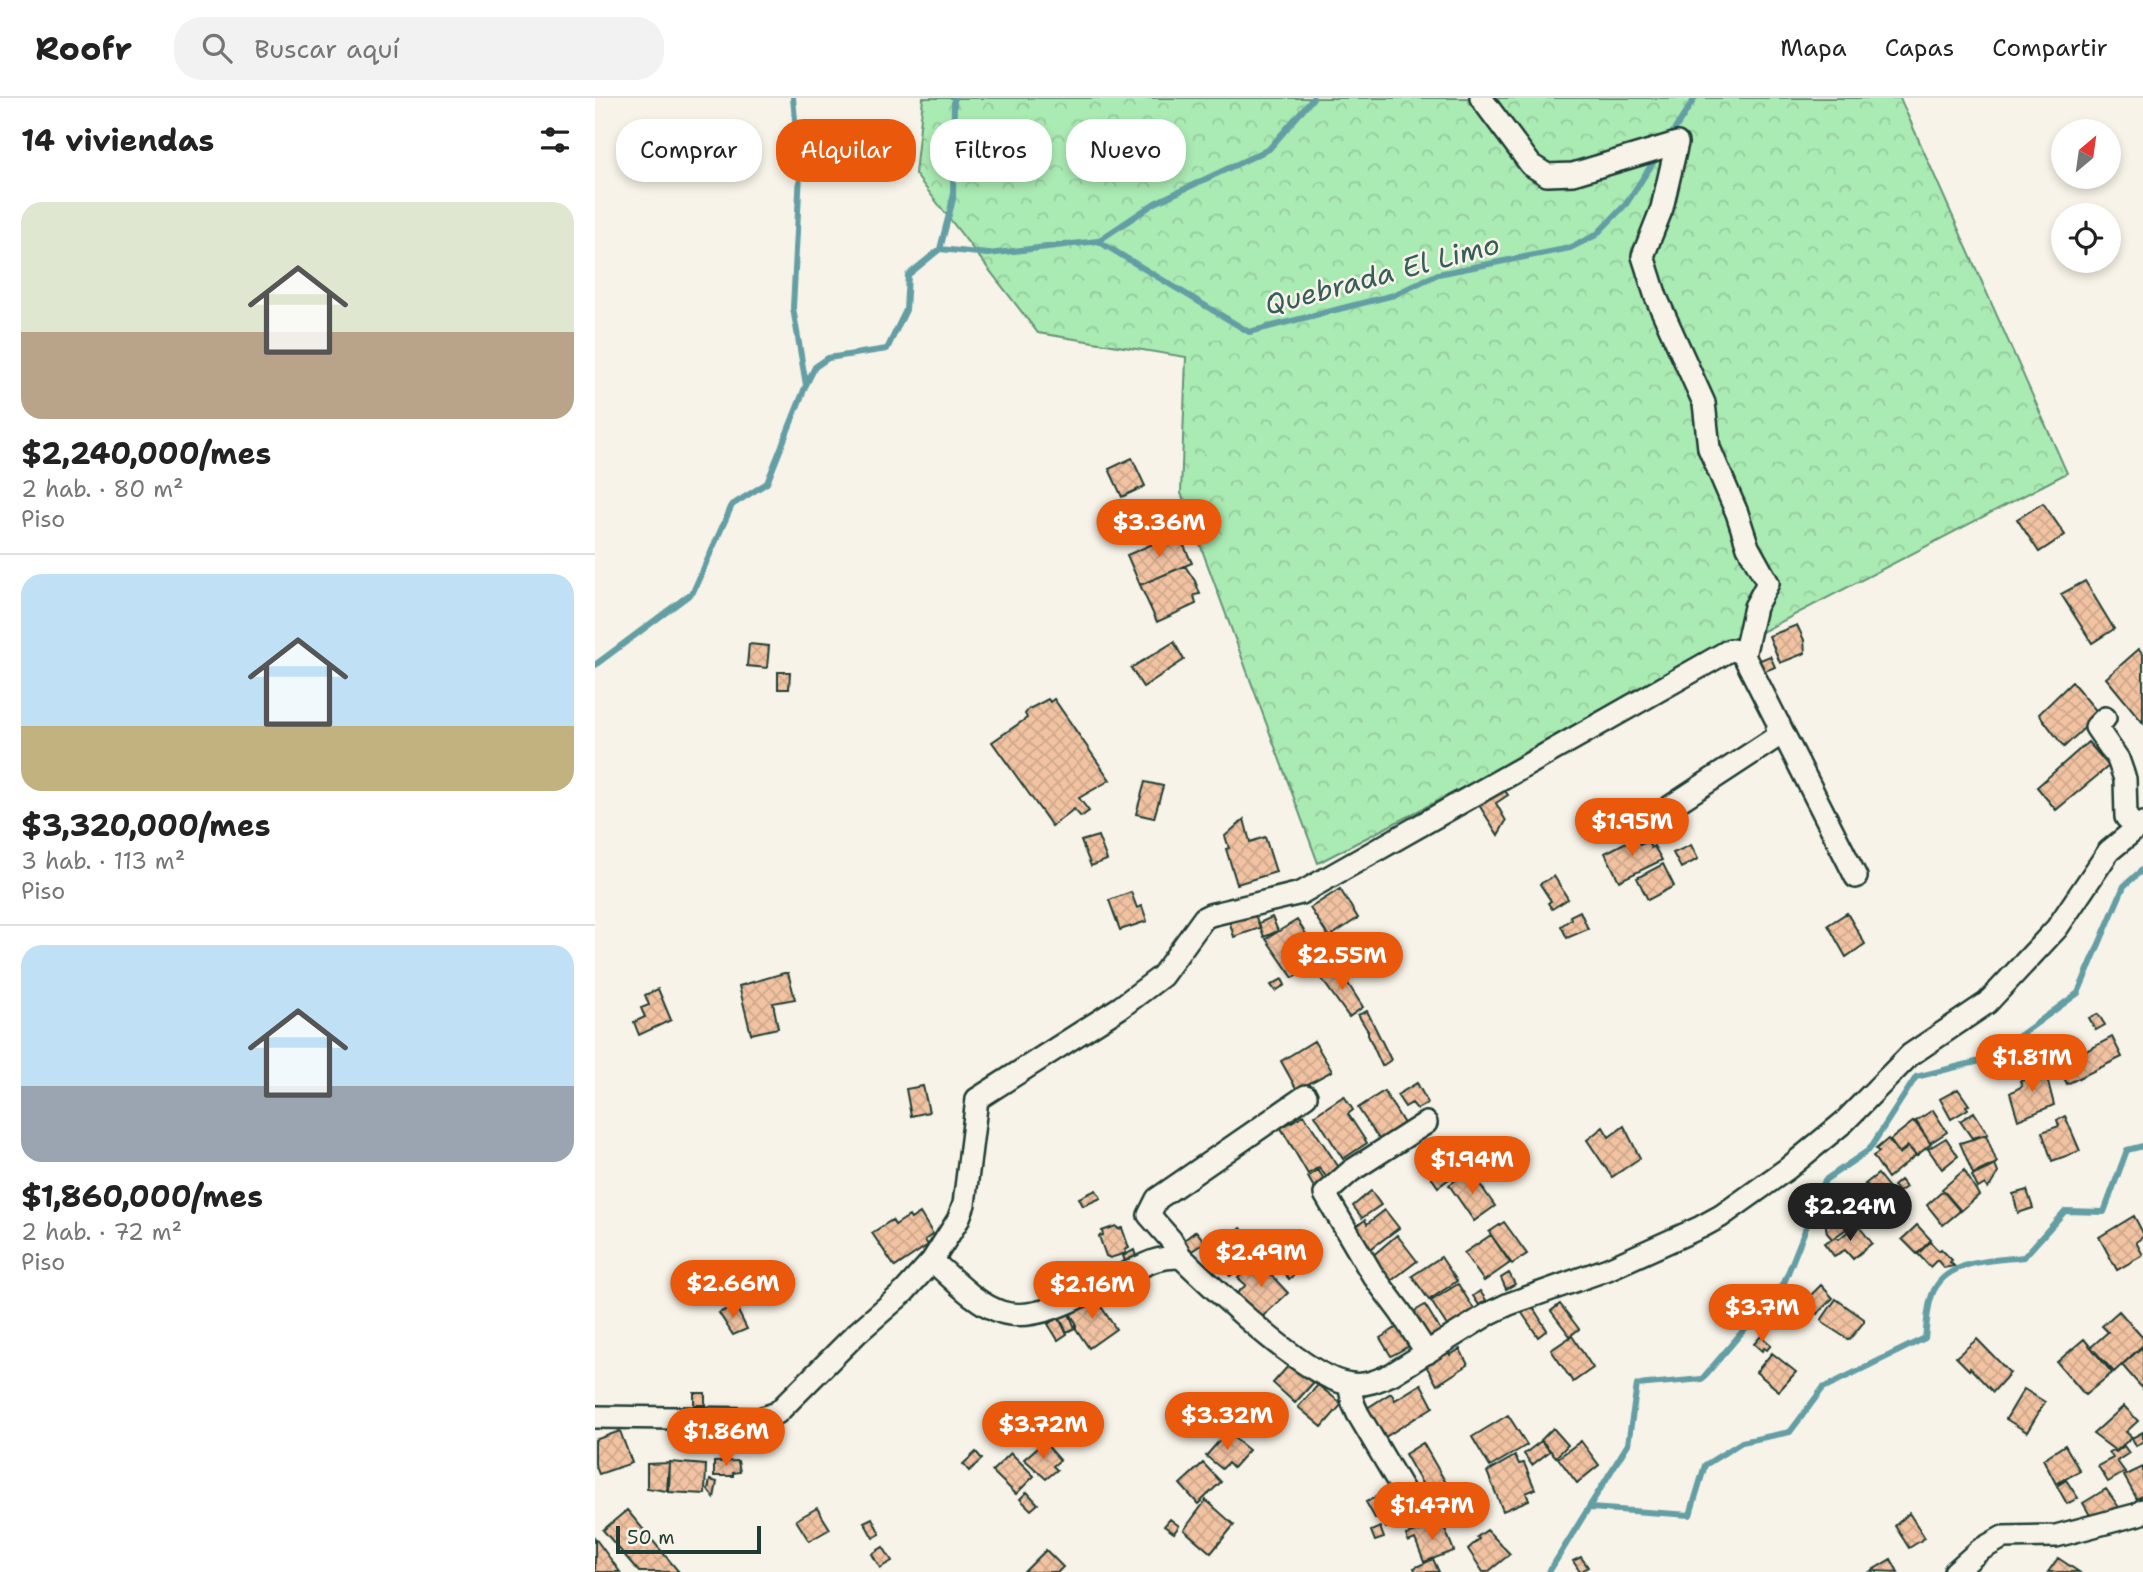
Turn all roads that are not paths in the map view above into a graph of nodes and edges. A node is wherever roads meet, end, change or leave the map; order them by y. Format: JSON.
{"nodes":[{"id":1,"x":1481,"y":98,"type":"edge"},
{"id":2,"x":1744,"y":656,"type":"junction"},
{"id":3,"x":2105,"y":718,"type":"dead end"},
{"id":4,"x":1779,"y":724,"type":"junction"},
{"id":5,"x":1650,"y":820,"type":"dead end"},
{"id":6,"x":2139,"y":825,"type":"edge"},
{"id":7,"x":1856,"y":877,"type":"dead end"},
{"id":8,"x":1306,"y":1096,"type":"dead end"},
{"id":9,"x":1426,"y":1124,"type":"dead end"},
{"id":10,"x":1181,"y":1257,"type":"junction"},
{"id":11,"x":932,"y":1261,"type":"junction"},
{"id":12,"x":1427,"y":1353,"type":"junction"},
{"id":13,"x":1349,"y":1384,"type":"junction"},
{"id":14,"x":595,"y":1417,"type":"edge"},
{"id":15,"x":1413,"y":1507,"type":"dead end"},
{"id":16,"x":2142,"y":1514,"type":"edge"},
{"id":17,"x":1955,"y":1572,"type":"edge"}],
"edges":[{"from":1,"to":2,"type":"street"},
{"from":2,"to":4,"type":"street"},
{"from":2,"to":11,"type":"street"},
{"from":3,"to":6,"type":"street"},
{"from":4,"to":5,"type":"street"},
{"from":4,"to":7,"type":"street"},
{"from":6,"to":12,"type":"street"},
{"from":8,"to":10,"type":"street"},
{"from":9,"to":12,"type":"street"},
{"from":10,"to":11,"type":"street"},
{"from":10,"to":13,"type":"street"},
{"from":11,"to":14,"type":"street"},
{"from":12,"to":13,"type":"street"},
{"from":13,"to":15,"type":"street"},
{"from":16,"to":17,"type":"street"}]}
